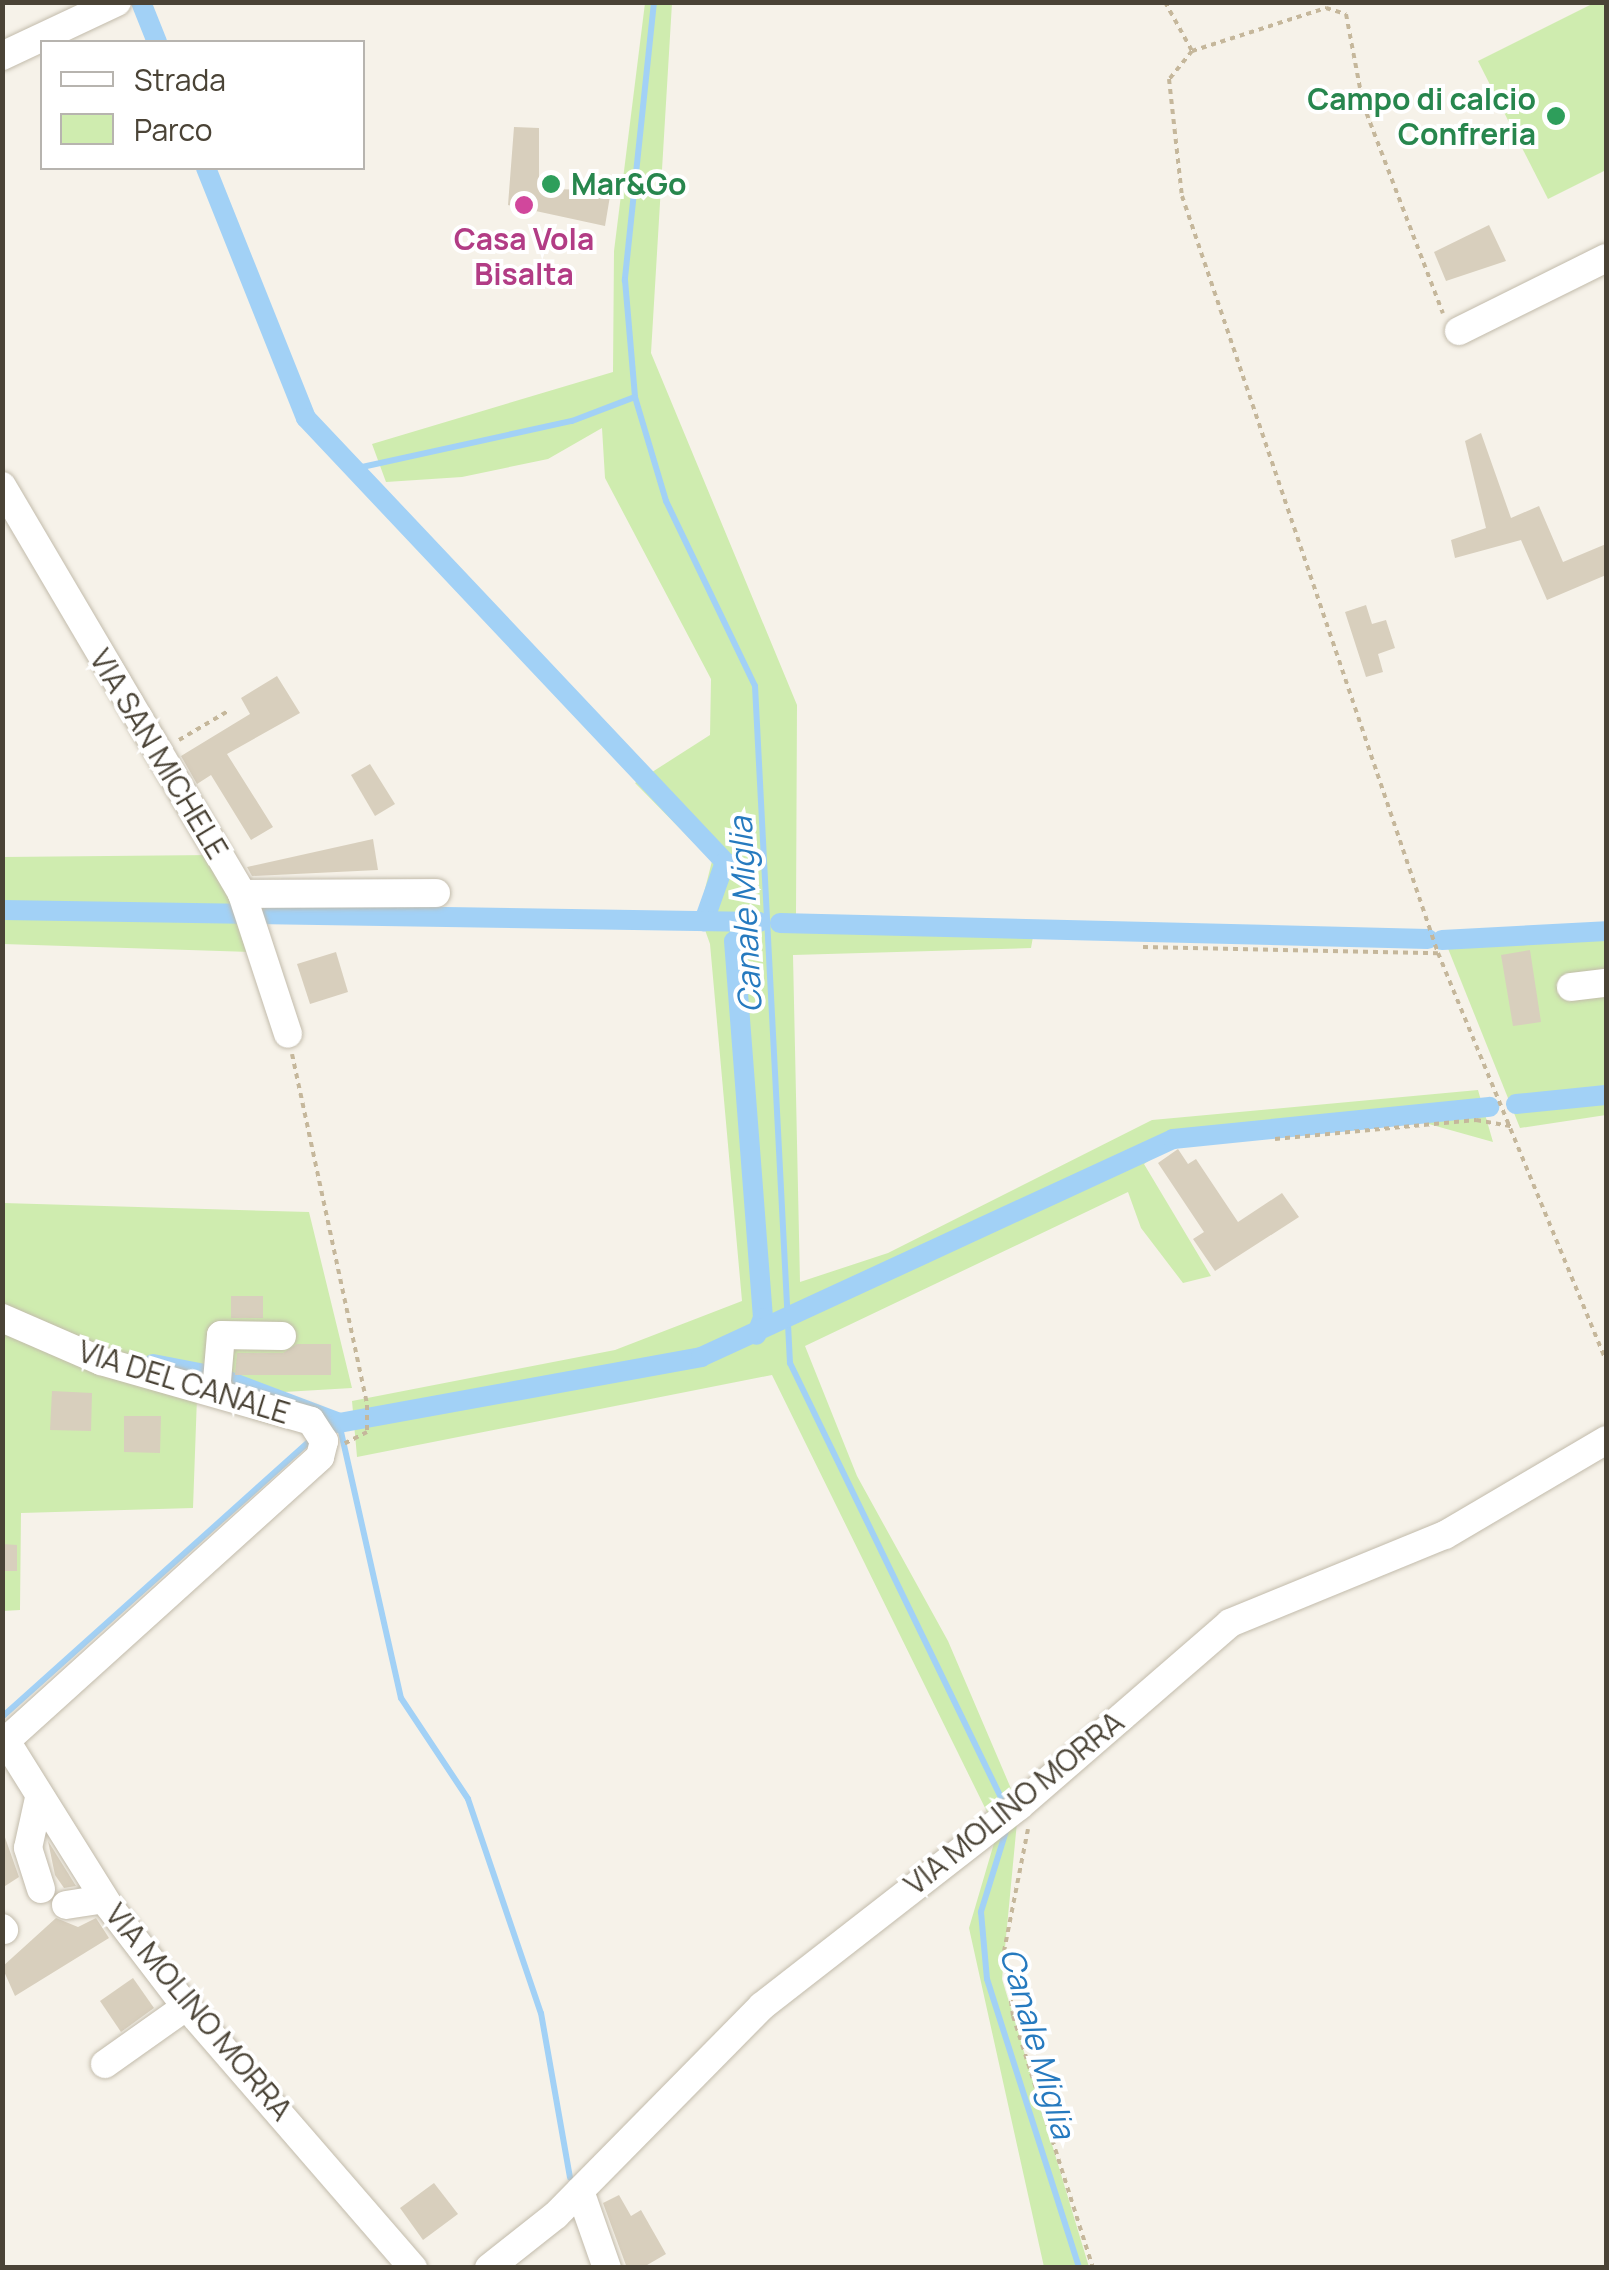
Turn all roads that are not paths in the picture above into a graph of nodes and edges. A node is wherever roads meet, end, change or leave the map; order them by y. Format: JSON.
{"nodes":[{"id":1,"x":118,"y":2,"type":"edge"},
{"id":2,"x":2,"y":56,"type":"edge"},
{"id":3,"x":1606,"y":258,"type":"edge"},
{"id":4,"x":1459,"y":331,"type":"road end"},
{"id":5,"x":2,"y":486,"type":"edge"},
{"id":6,"x":436,"y":892,"type":"dead end"},
{"id":7,"x":246,"y":908,"type":"junction"},
{"id":8,"x":1606,"y":983,"type":"edge"},
{"id":9,"x":1571,"y":987,"type":"dead end"},
{"id":10,"x":288,"y":1034,"type":"road end"},
{"id":11,"x":2,"y":1318,"type":"edge"},
{"id":12,"x":282,"y":1336,"type":"dead end"},
{"id":13,"x":216,"y":1392,"type":"junction"},
{"id":14,"x":311,"y":1421,"type":"joint"},
{"id":15,"x":1606,"y":1440,"type":"edge"},
{"id":16,"x":4,"y":1743,"type":"edge"},
{"id":17,"x":38,"y":1798,"type":"junction"},
{"id":18,"x":41,"y":1890,"type":"dead end"},
{"id":19,"x":104,"y":1899,"type":"junction"},
{"id":20,"x":66,"y":1905,"type":"dead end"},
{"id":21,"x":187,"y":2006,"type":"junction"},
{"id":22,"x":105,"y":2064,"type":"dead end"},
{"id":23,"x":580,"y":2191,"type":"junction"},
{"id":24,"x":413,"y":2268,"type":"edge"},
{"id":25,"x":489,"y":2268,"type":"edge"},
{"id":26,"x":607,"y":2268,"type":"edge"}],
"edges":[{"from":1,"to":2,"type":"street"},
{"from":3,"to":4,"type":"street"},
{"from":5,"to":7,"type":"street","name":"VIA SAN MICHELE"},
{"from":6,"to":7,"type":"street"},
{"from":7,"to":10,"type":"street","name":"VIA SAN MICHELE"},
{"from":8,"to":9,"type":"street"},
{"from":11,"to":13,"type":"street","name":"VIA DEL CANALE"},
{"from":12,"to":13,"type":"street"},
{"from":13,"to":14,"type":"street","name":"VIA DEL CANALE"},
{"from":14,"to":16,"type":"street","name":"VIA MOLINO MORRA"},
{"from":15,"to":23,"type":"street","name":"VIA MOLINO MORRA"},
{"from":16,"to":17,"type":"street","name":"VIA MOLINO MORRA"},
{"from":17,"to":18,"type":"street"},
{"from":17,"to":19,"type":"street","name":"VIA MOLINO MORRA"},
{"from":19,"to":20,"type":"street"},
{"from":19,"to":21,"type":"street","name":"VIA MOLINO MORRA"},
{"from":21,"to":22,"type":"street"},
{"from":21,"to":24,"type":"street","name":"VIA MOLINO MORRA"},
{"from":23,"to":25,"type":"street","name":"VIA MOLINO MORRA"},
{"from":23,"to":26,"type":"street"}]}
